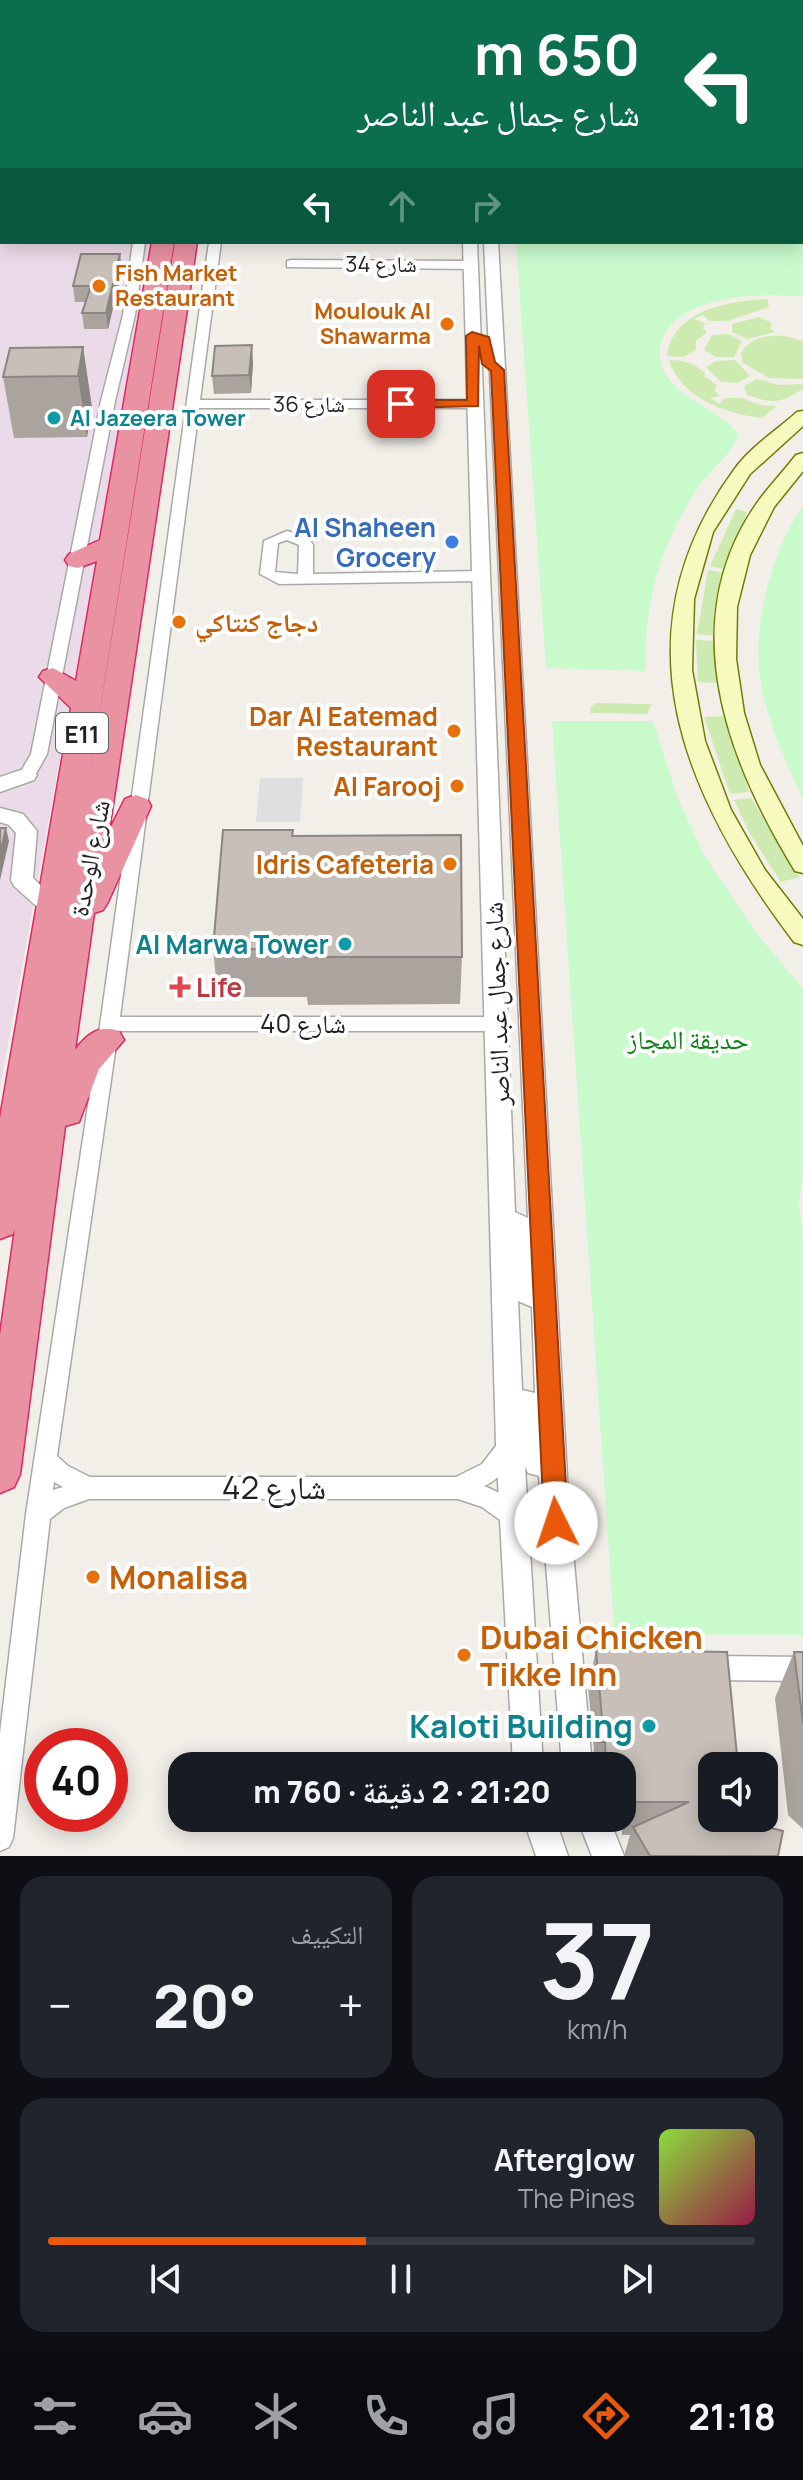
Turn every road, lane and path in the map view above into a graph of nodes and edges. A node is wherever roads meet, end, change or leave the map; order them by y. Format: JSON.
{"nodes":[{"id":1,"x":215,"y":244,"type":"edge"},
{"id":2,"x":491,"y":244,"type":"edge"},
{"id":3,"x":157,"y":247,"type":"edge"},
{"id":4,"x":470,"y":253,"type":"edge"},
{"id":5,"x":291,"y":264,"type":"dead end"},
{"id":6,"x":494,"y":292,"type":"junction"},
{"id":7,"x":472,"y":336,"type":"junction"},
{"id":8,"x":497,"y":370,"type":"junction"},
{"id":9,"x":192,"y":404,"type":"junction"},
{"id":10,"x":474,"y":404,"type":"junction"},
{"id":11,"x":801,"y":419,"type":"edge"},
{"id":12,"x":802,"y":457,"type":"edge"},
{"id":13,"x":113,"y":544,"type":"junction"},
{"id":14,"x":78,"y":560,"type":"junction"},
{"id":15,"x":480,"y":576,"type":"junction"},
{"id":16,"x":305,"y":579,"type":"dead end"},
{"id":17,"x":53,"y":677,"type":"junction"},
{"id":18,"x":86,"y":705,"type":"junction"},
{"id":19,"x":27,"y":775,"type":"joint"},
{"id":20,"x":0,"y":785,"type":"edge"},
{"id":21,"x":136,"y":806,"type":"junction"},
{"id":22,"x":0,"y":815,"type":"edge"},
{"id":23,"x":803,"y":865,"type":"edge"},
{"id":24,"x":64,"y":918,"type":"junction"},
{"id":25,"x":803,"y":936,"type":"edge"},
{"id":26,"x":497,"y":1024,"type":"junction"},
{"id":27,"x":108,"y":1032,"type":"junction"},
{"id":28,"x":45,"y":1154,"type":"junction"},
{"id":29,"x":502,"y":1198,"type":"junction"},
{"id":30,"x":0,"y":1223,"type":"edge"},
{"id":31,"x":546,"y":1293,"type":"junction"},
{"id":32,"x":509,"y":1407,"type":"junction"},
{"id":33,"x":510,"y":1444,"type":"junction"},
{"id":34,"x":45,"y":1460,"type":"junction"},
{"id":35,"x":0,"y":1474,"type":"edge"},
{"id":36,"x":89,"y":1488,"type":"junction"},
{"id":37,"x":458,"y":1488,"type":"junction"},
{"id":38,"x":554,"y":1494,"type":"junction"},
{"id":39,"x":38,"y":1514,"type":"junction"},
{"id":40,"x":514,"y":1519,"type":"junction"},
{"id":41,"x":567,"y":1666,"type":"junction"},
{"id":42,"x":598,"y":1666,"type":"edge"},
{"id":43,"x":677,"y":1667,"type":"edge"},
{"id":44,"x":803,"y":1669,"type":"edge"},
{"id":45,"x":527,"y":1752,"type":"edge"},
{"id":46,"x":576,"y":1752,"type":"edge"},
{"id":47,"x":544,"y":1832,"type":"edge"},
{"id":48,"x":599,"y":1832,"type":"edge"},
{"id":49,"x":0,"y":1838,"type":"edge"},
{"id":50,"x":552,"y":1856,"type":"edge"},
{"id":51,"x":608,"y":1856,"type":"edge"}],
"edges":[{"from":1,"to":9,"type":"street"},
{"from":2,"to":6,"type":"street","name":"شارع جمال عبد الناصر"},
{"from":3,"to":13,"type":"highway","name":"شارع الوحدة","number":"E11"},
{"from":3,"to":14,"type":"street"},
{"from":3,"to":24,"type":"highway","name":"شارع الوحدة","number":"E11"},
{"from":4,"to":5,"type":"street","name":"شارع 34"},
{"from":4,"to":6,"type":"street"},
{"from":4,"to":7,"type":"street","name":"شارع جمال عبد الناصر"},
{"from":6,"to":8,"type":"street","name":"شارع جمال عبد الناصر"},
{"from":7,"to":8,"type":"street"},
{"from":7,"to":10,"type":"street","name":"شارع جمال عبد الناصر"},
{"from":8,"to":31,"type":"street","name":"شارع جمال عبد الناصر"},
{"from":9,"to":10,"type":"street","name":"شارع 36"},
{"from":9,"to":21,"type":"street"},
{"from":10,"to":15,"type":"street","name":"شارع جمال عبد الناصر"},
{"from":11,"to":25,"type":"main road"},
{"from":12,"to":23,"type":"main road"},
{"from":13,"to":14,"type":"highway"},
{"from":13,"to":18,"type":"highway","name":"شارع الوحدة","number":"E11"},
{"from":14,"to":17,"type":"street"},
{"from":15,"to":16,"type":"street"},
{"from":15,"to":26,"type":"street","name":"شارع جمال عبد الناصر"},
{"from":17,"to":18,"type":"highway"},
{"from":17,"to":19,"type":"street"},
{"from":18,"to":24,"type":"highway","name":"شارع الوحدة","number":"E11"},
{"from":19,"to":20,"type":"street"},
{"from":21,"to":24,"type":"highway"},
{"from":21,"to":27,"type":"street"},
{"from":22,"to":24,"type":"street"},
{"from":24,"to":28,"type":"highway","name":"شارع الوحدة","number":"E11"},
{"from":24,"to":30,"type":"highway","name":"شارع الوحدة","number":"E11"},
{"from":26,"to":27,"type":"street","name":"شارع 40"},
{"from":26,"to":29,"type":"street","name":"شارع جمال عبد الناصر"},
{"from":27,"to":28,"type":"highway"},
{"from":27,"to":34,"type":"street"},
{"from":28,"to":35,"type":"highway","name":"شارع الوحدة","number":"E11"},
{"from":29,"to":31,"type":"street"},
{"from":29,"to":32,"type":"street","name":"شارع جمال عبد الناصر"},
{"from":31,"to":38,"type":"street","name":"شارع جمال عبد الناصر"},
{"from":32,"to":33,"type":"street","name":"شارع جمال عبد الناصر"},
{"from":32,"to":38,"type":"street"},
{"from":33,"to":37,"type":"street","name":"شارع 42"},
{"from":33,"to":40,"type":"street","name":"شارع جمال عبد الناصر"},
{"from":34,"to":36,"type":"street","name":"شارع 42"},
{"from":34,"to":39,"type":"street"},
{"from":36,"to":37,"type":"street","name":"شارع 42"},
{"from":36,"to":39,"type":"street","name":"شارع 42"},
{"from":37,"to":40,"type":"street","name":"شارع 42"},
{"from":38,"to":41,"type":"street","name":"شارع جمال عبد الناصر"},
{"from":39,"to":49,"type":"street"},
{"from":40,"to":45,"type":"street","name":"شارع جمال عبد الناصر"},
{"from":41,"to":42,"type":"street"},
{"from":41,"to":46,"type":"street","name":"شارع جمال عبد الناصر"},
{"from":43,"to":44,"type":"street"},
{"from":47,"to":50,"type":"street"},
{"from":48,"to":51,"type":"street"}]}
